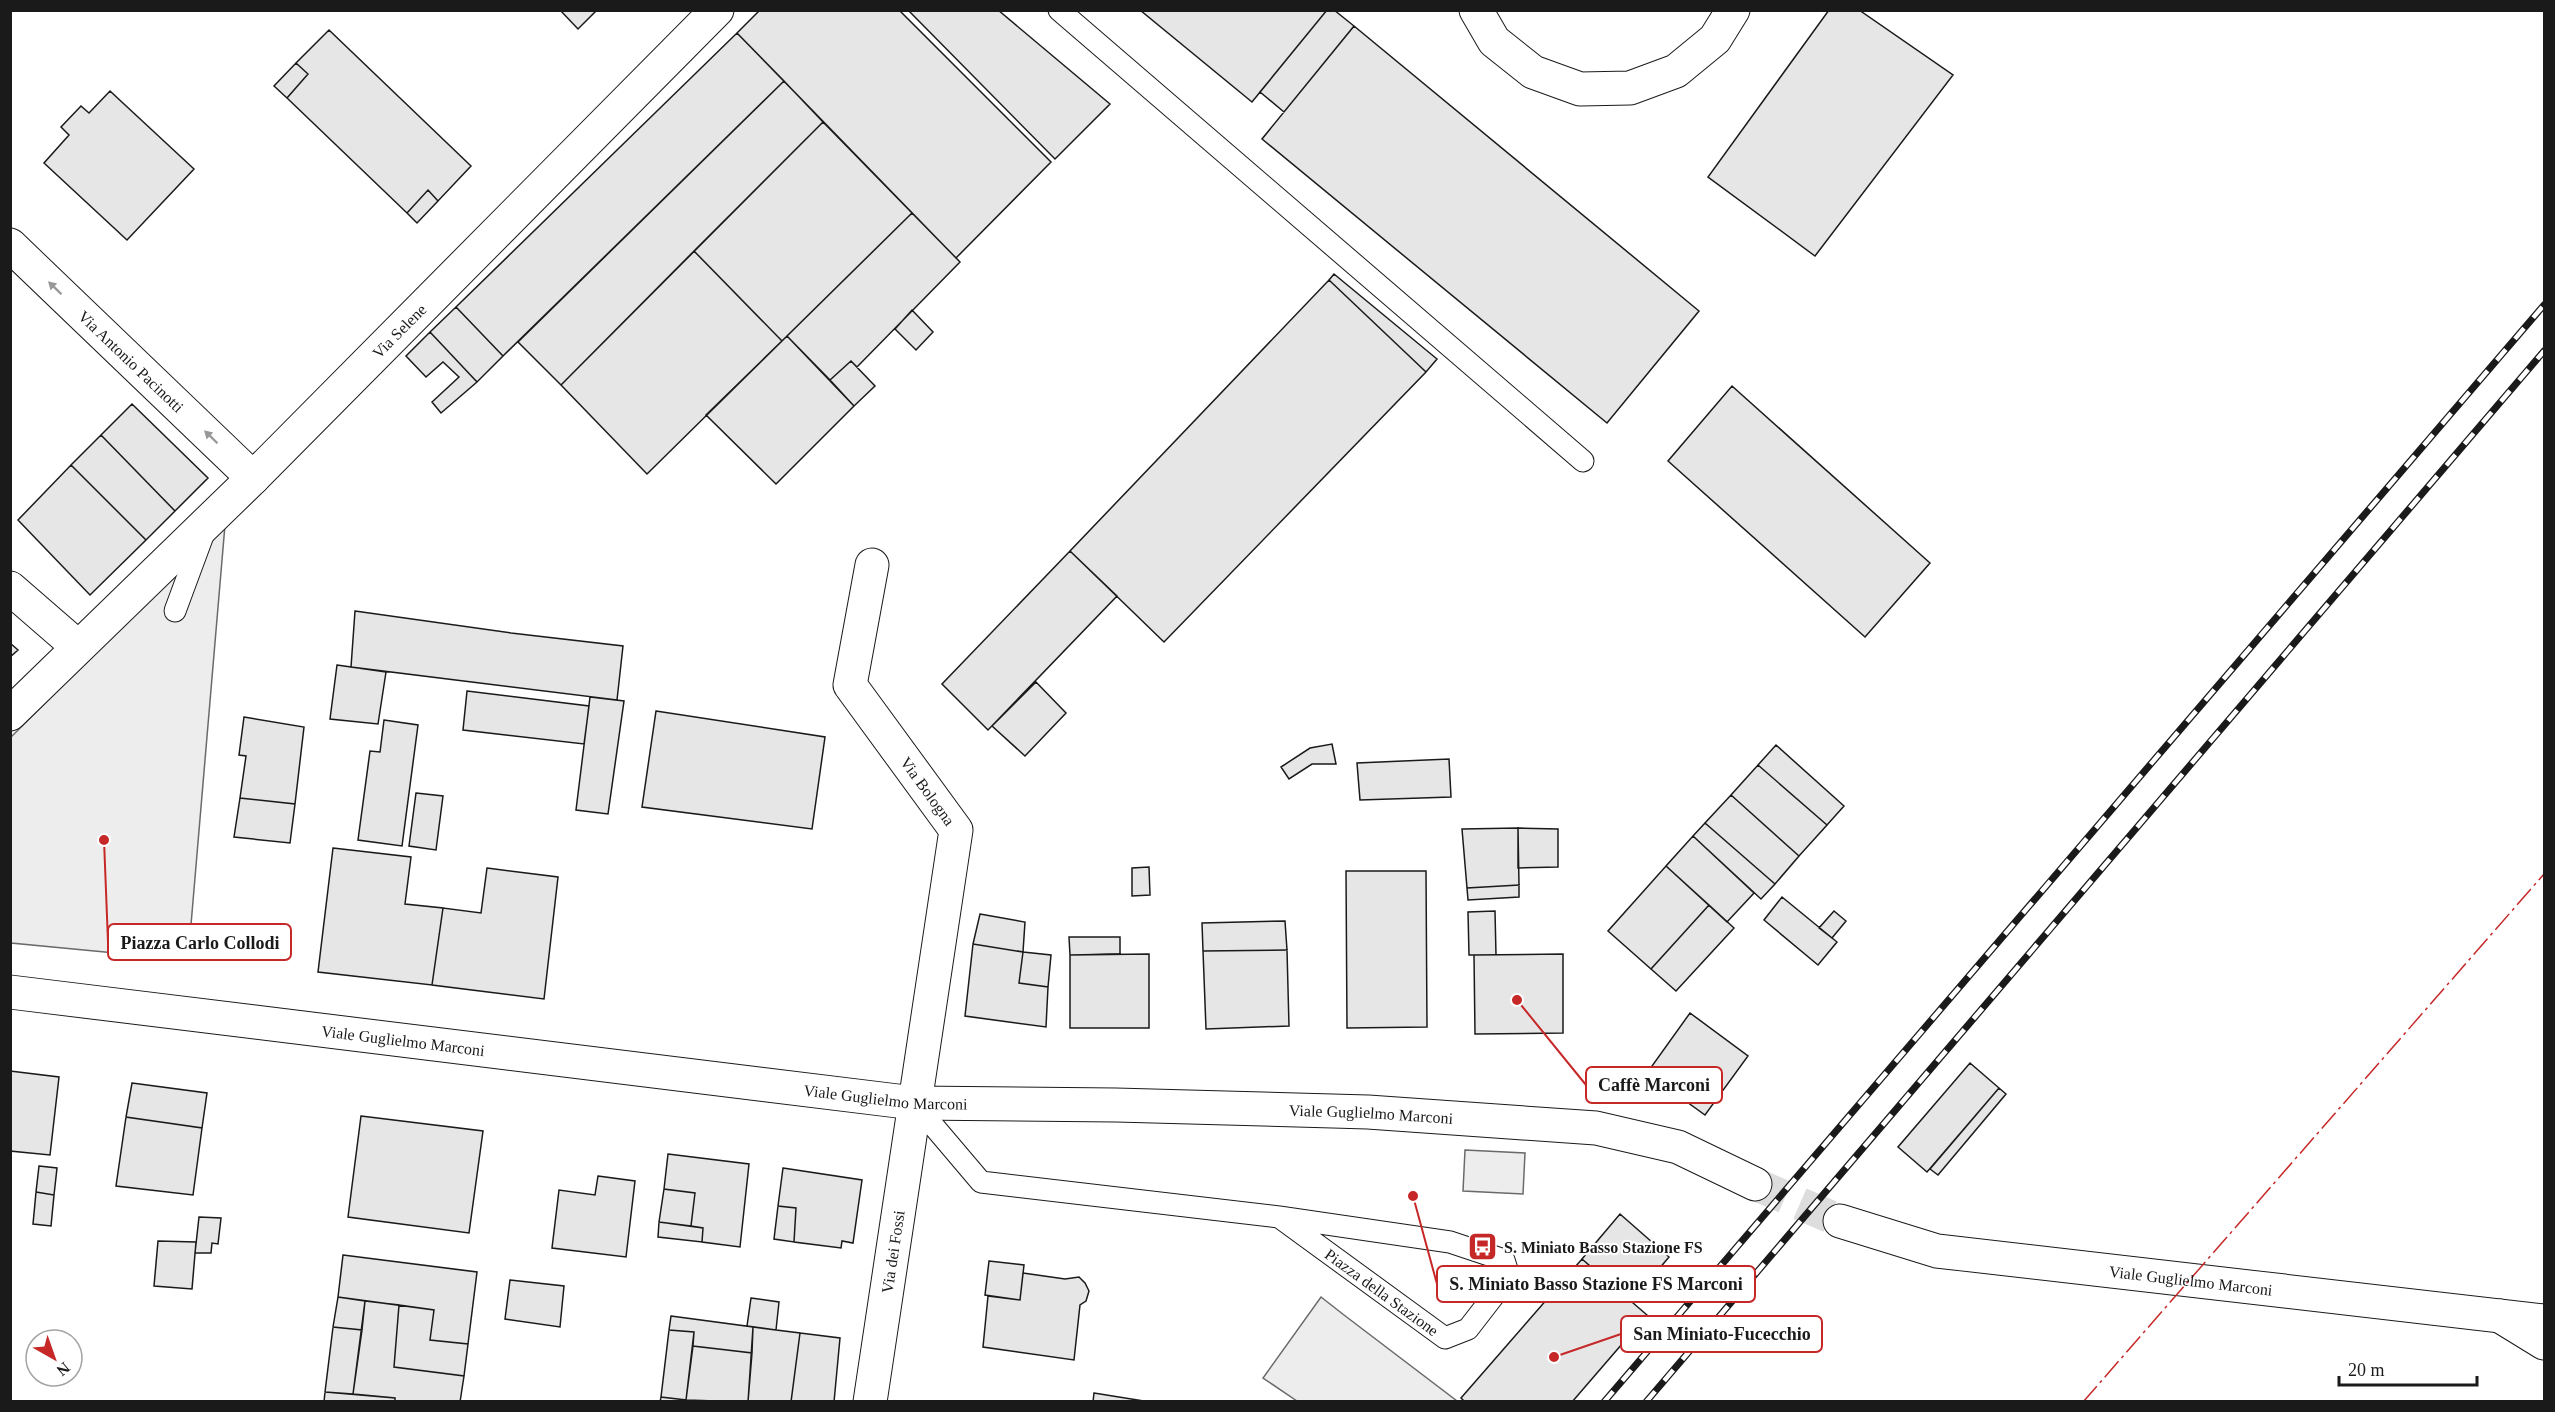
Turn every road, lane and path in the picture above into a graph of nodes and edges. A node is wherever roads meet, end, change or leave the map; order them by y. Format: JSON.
{"nodes":[{"id":1,"x":717,"y":10,"type":"edge"},
{"id":2,"x":1059,"y":10,"type":"edge"},
{"id":3,"x":1476,"y":10,"type":"edge"},
{"id":4,"x":1733,"y":10,"type":"edge"},
{"id":5,"x":10,"y":245,"type":"edge"},
{"id":6,"x":1583,"y":461,"type":"dead end"},
{"id":7,"x":253,"y":478,"type":"junction"},
{"id":8,"x":208,"y":521,"type":"junction"},
{"id":9,"x":872,"y":565,"type":"dead end"},
{"id":10,"x":10,"y":588,"type":"edge"},
{"id":11,"x":175,"y":611,"type":"dead end"},
{"id":12,"x":78,"y":647,"type":"junction"},
{"id":13,"x":10,"y":714,"type":"edge"},
{"id":14,"x":10,"y":992,"type":"edge"},
{"id":15,"x":914,"y":1103,"type":"junction"},
{"id":16,"x":1755,"y":1184,"type":"tunnel mouth"},
{"id":17,"x":1279,"y":1218,"type":"junction"},
{"id":18,"x":1840,"y":1221,"type":"tunnel mouth"},
{"id":19,"x":2500,"y":1316,"type":"junction"},
{"id":20,"x":2544,"y":1321,"type":"edge"},
{"id":21,"x":2544,"y":1343,"type":"edge"},
{"id":22,"x":870,"y":1401,"type":"edge"}],
"edges":[{"from":1,"to":7,"type":"street","name":"Via Selene"},
{"from":2,"to":6,"type":"lane"},
{"from":3,"to":4,"type":"street"},
{"from":7,"to":5,"type":"street","name":"Via Antonio Pacinotti","one_way":true},
{"from":7,"to":8,"type":"street","name":"Via Selene"},
{"from":8,"to":11,"type":"lane"},
{"from":8,"to":12,"type":"street","name":"Via Selene"},
{"from":9,"to":15,"type":"street","name":"Via Bologna"},
{"from":10,"to":12,"type":"street"},
{"from":12,"to":13,"type":"street","name":"Via Selene"},
{"from":14,"to":15,"type":"street","name":"Viale Guglielmo Marconi"},
{"from":15,"to":16,"type":"street","name":"Viale Guglielmo Marconi"},
{"from":15,"to":17,"type":"lane","name":"Piazza della Stazione"},
{"from":15,"to":22,"type":"street","name":"Via dei Fossi"},
{"from":17,"to":17,"type":"lane","name":"Piazza della Stazione"},
{"from":18,"to":19,"type":"street","name":"Viale Guglielmo Marconi"},
{"from":19,"to":20,"type":"street","name":"Viale Guglielmo Marconi"},
{"from":19,"to":21,"type":"street"}]}
